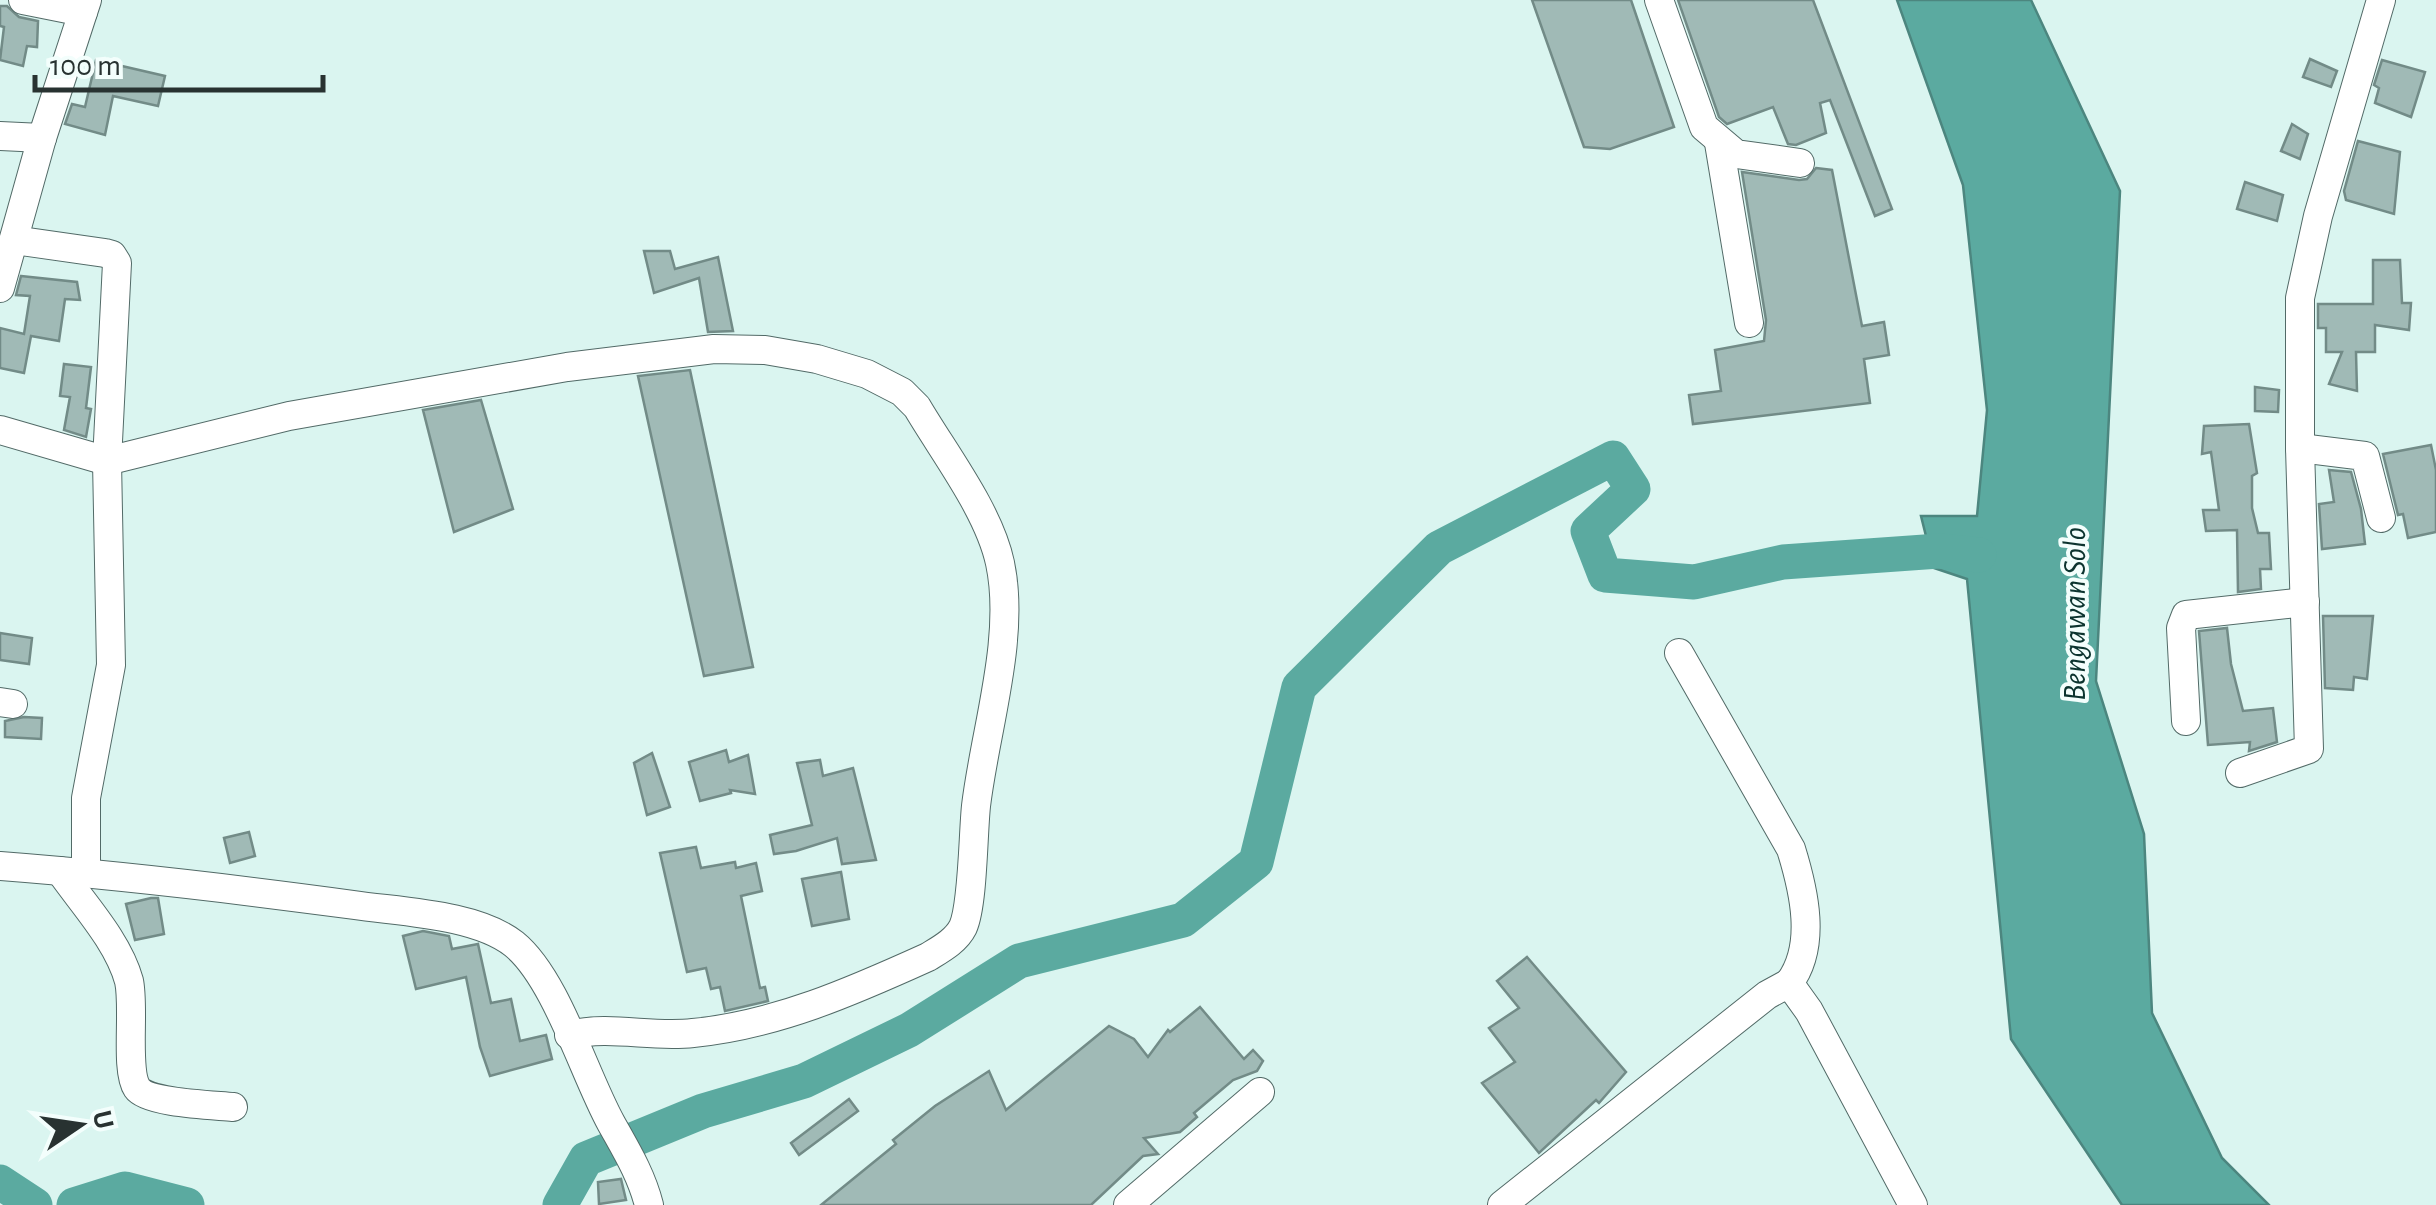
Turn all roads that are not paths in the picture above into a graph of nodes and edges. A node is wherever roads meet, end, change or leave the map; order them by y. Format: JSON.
{"nodes":[{"id":1,"x":22,"y":0,"type":"edge"},
{"id":2,"x":1659,"y":0,"type":"edge"},
{"id":3,"x":2381,"y":0,"type":"edge"},
{"id":4,"x":85,"y":6,"type":"edge"},
{"id":5,"x":0,"y":136,"type":"edge"},
{"id":6,"x":42,"y":138,"type":"junction"},
{"id":7,"x":1719,"y":143,"type":"junction"},
{"id":8,"x":1800,"y":163,"type":"dead end"},
{"id":9,"x":14,"y":240,"type":"junction"},
{"id":10,"x":0,"y":288,"type":"edge"},
{"id":11,"x":1749,"y":323,"type":"dead end"},
{"id":12,"x":0,"y":430,"type":"edge"},
{"id":13,"x":2300,"y":448,"type":"junction"},
{"id":14,"x":107,"y":461,"type":"junction"},
{"id":15,"x":2380,"y":518,"type":"dead end"},
{"id":16,"x":2305,"y":602,"type":"junction"},
{"id":17,"x":1679,"y":653,"type":"dead end"},
{"id":18,"x":2186,"y":721,"type":"dead end"},
{"id":19,"x":2240,"y":773,"type":"dead end"},
{"id":20,"x":0,"y":866,"type":"edge"},
{"id":21,"x":73,"y":871,"type":"junction"},
{"id":22,"x":1789,"y":983,"type":"junction"},
{"id":23,"x":570,"y":1035,"type":"junction"},
{"id":24,"x":1260,"y":1092,"type":"dead end"},
{"id":25,"x":233,"y":1107,"type":"dead end"},
{"id":26,"x":649,"y":1205,"type":"edge"},
{"id":27,"x":1128,"y":1205,"type":"edge"},
{"id":28,"x":1502,"y":1205,"type":"edge"},
{"id":29,"x":1913,"y":1205,"type":"edge"}],
"edges":[{"from":1,"to":4,"type":"street"},
{"from":2,"to":7,"type":"street"},
{"from":3,"to":13,"type":"street"},
{"from":4,"to":6,"type":"street"},
{"from":5,"to":6,"type":"street"},
{"from":6,"to":9,"type":"street"},
{"from":7,"to":8,"type":"street"},
{"from":7,"to":11,"type":"street"},
{"from":9,"to":10,"type":"street"},
{"from":9,"to":14,"type":"street"},
{"from":12,"to":14,"type":"street"},
{"from":13,"to":15,"type":"street"},
{"from":13,"to":16,"type":"street"},
{"from":14,"to":21,"type":"street"},
{"from":14,"to":23,"type":"street"},
{"from":16,"to":18,"type":"street"},
{"from":16,"to":19,"type":"street"},
{"from":17,"to":22,"type":"street"},
{"from":20,"to":21,"type":"street"},
{"from":21,"to":23,"type":"street"},
{"from":21,"to":25,"type":"street"},
{"from":22,"to":28,"type":"street"},
{"from":22,"to":29,"type":"street"},
{"from":23,"to":26,"type":"street"},
{"from":24,"to":27,"type":"street"}]}
